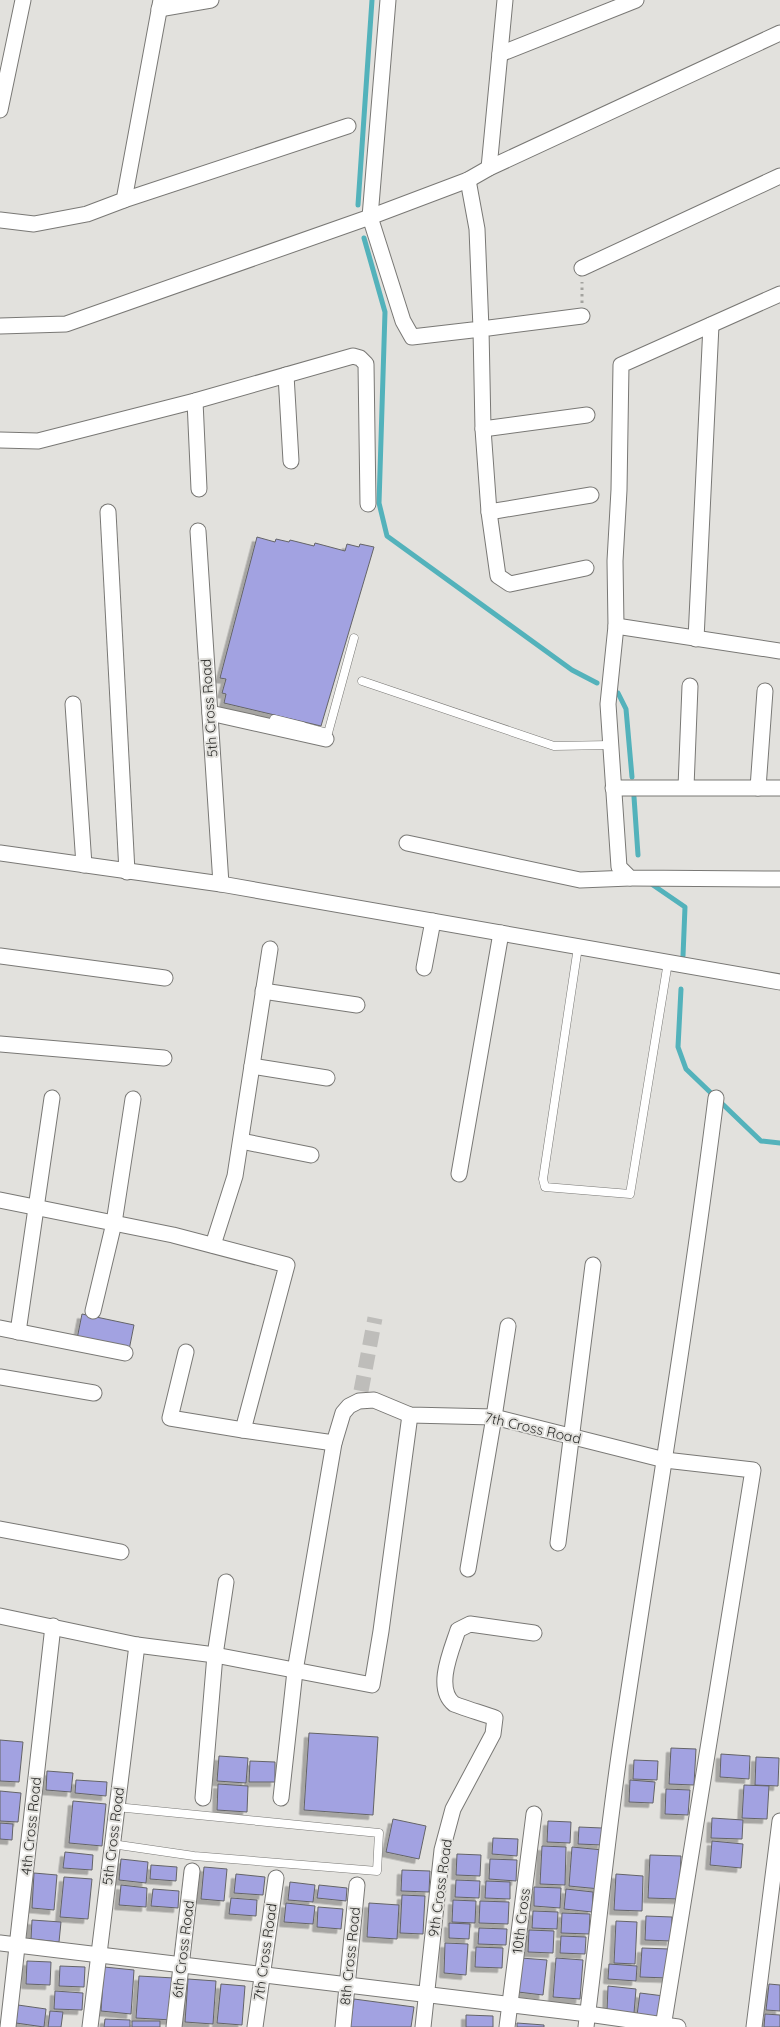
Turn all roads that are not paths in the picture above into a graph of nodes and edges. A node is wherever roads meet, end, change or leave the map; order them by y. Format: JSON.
{"nodes":[{"id":1,"x":23,"y":0,"type":"edge"},
{"id":2,"x":212,"y":0,"type":"edge"},
{"id":3,"x":388,"y":0,"type":"edge"},
{"id":4,"x":506,"y":0,"type":"edge"},
{"id":5,"x":636,"y":0,"type":"edge"},
{"id":6,"x":160,"y":5,"type":"edge"},
{"id":7,"x":780,"y":33,"type":"edge"},
{"id":8,"x":500,"y":54,"type":"junction"},
{"id":9,"x":0,"y":110,"type":"edge"},
{"id":10,"x":348,"y":126,"type":"dead end"},
{"id":11,"x":489,"y":168,"type":"junction"},
{"id":12,"x":780,"y":176,"type":"edge"},
{"id":13,"x":468,"y":180,"type":"junction"},
{"id":14,"x":124,"y":200,"type":"junction"},
{"id":15,"x":370,"y":217,"type":"junction"},
{"id":16,"x":0,"y":220,"type":"edge"},
{"id":17,"x":582,"y":268,"type":"road end"},
{"id":18,"x":780,"y":294,"type":"edge"},
{"id":19,"x":582,"y":316,"type":"road end"},
{"id":20,"x":711,"y":325,"type":"junction"},
{"id":21,"x":0,"y":326,"type":"edge"},
{"id":22,"x":481,"y":329,"type":"junction"},
{"id":23,"x":286,"y":376,"type":"junction"},
{"id":24,"x":195,"y":401,"type":"junction"},
{"id":25,"x":587,"y":415,"type":"dead end"},
{"id":26,"x":484,"y":429,"type":"junction"},
{"id":27,"x":0,"y":440,"type":"edge"},
{"id":28,"x":291,"y":461,"type":"dead end"},
{"id":29,"x":199,"y":489,"type":"dead end"},
{"id":30,"x":591,"y":495,"type":"dead end"},
{"id":31,"x":368,"y":504,"type":"dead end"},
{"id":32,"x":108,"y":512,"type":"dead end"},
{"id":33,"x":489,"y":512,"type":"junction"},
{"id":34,"x":198,"y":531,"type":"dead end"},
{"id":35,"x":586,"y":568,"type":"dead end"},
{"id":36,"x":616,"y":626,"type":"junction"},
{"id":37,"x":354,"y":638,"type":"dead end"},
{"id":38,"x":696,"y":638,"type":"junction"},
{"id":39,"x":780,"y":651,"type":"edge"},
{"id":40,"x":362,"y":681,"type":"dead end"},
{"id":41,"x":690,"y":686,"type":"dead end"},
{"id":42,"x":764,"y":692,"type":"dead end"},
{"id":43,"x":73,"y":704,"type":"dead end"},
{"id":44,"x":210,"y":713,"type":"junction"},
{"id":45,"x":301,"y":729,"type":"junction"},
{"id":46,"x":326,"y":739,"type":"dead end"},
{"id":47,"x":610,"y":745,"type":"junction"},
{"id":48,"x":686,"y":787,"type":"junction"},
{"id":49,"x":613,"y":788,"type":"junction"},
{"id":50,"x":758,"y":788,"type":"junction"},
{"id":51,"x":780,"y":788,"type":"edge"},
{"id":52,"x":407,"y":843,"type":"dead end"},
{"id":53,"x":0,"y":853,"type":"edge"},
{"id":54,"x":84,"y":865,"type":"junction"},
{"id":55,"x":127,"y":872,"type":"junction"},
{"id":56,"x":630,"y":878,"type":"junction"},
{"id":57,"x":780,"y":879,"type":"edge"},
{"id":58,"x":221,"y":884,"type":"junction"},
{"id":59,"x":433,"y":921,"type":"junction"},
{"id":60,"x":501,"y":933,"type":"junction"},
{"id":61,"x":578,"y":947,"type":"junction"},
{"id":62,"x":270,"y":949,"type":"dead end"},
{"id":63,"x":0,"y":956,"type":"edge"},
{"id":64,"x":668,"y":962,"type":"junction"},
{"id":65,"x":424,"y":968,"type":"dead end"},
{"id":66,"x":165,"y":978,"type":"dead end"},
{"id":67,"x":780,"y":982,"type":"edge"},
{"id":68,"x":263,"y":991,"type":"junction"},
{"id":69,"x":357,"y":1005,"type":"dead end"},
{"id":70,"x":0,"y":1044,"type":"edge"},
{"id":71,"x":164,"y":1058,"type":"dead end"},
{"id":72,"x":252,"y":1066,"type":"junction"},
{"id":73,"x":326,"y":1078,"type":"dead end"},
{"id":74,"x":52,"y":1098,"type":"dead end"},
{"id":75,"x":716,"y":1098,"type":"dead end"},
{"id":76,"x":133,"y":1099,"type":"dead end"},
{"id":77,"x":241,"y":1141,"type":"junction"},
{"id":78,"x":311,"y":1155,"type":"dead end"},
{"id":79,"x":459,"y":1174,"type":"dead end"},
{"id":80,"x":0,"y":1200,"type":"edge"},
{"id":81,"x":37,"y":1207,"type":"junction"},
{"id":82,"x":114,"y":1223,"type":"junction"},
{"id":83,"x":213,"y":1245,"type":"junction"},
{"id":84,"x":594,"y":1265,"type":"dead end"},
{"id":85,"x":93,"y":1311,"type":"dead end"},
{"id":86,"x":508,"y":1326,"type":"dead end"},
{"id":87,"x":0,"y":1328,"type":"edge"},
{"id":88,"x":18,"y":1332,"type":"junction"},
{"id":89,"x":186,"y":1352,"type":"dead end"},
{"id":90,"x":126,"y":1353,"type":"dead end"},
{"id":91,"x":0,"y":1377,"type":"edge"},
{"id":92,"x":94,"y":1393,"type":"dead end"},
{"id":93,"x":410,"y":1415,"type":"junction"},
{"id":94,"x":494,"y":1416,"type":"junction"},
{"id":95,"x":243,"y":1430,"type":"junction"},
{"id":96,"x":572,"y":1436,"type":"junction"},
{"id":97,"x":334,"y":1443,"type":"junction"},
{"id":98,"x":665,"y":1460,"type":"junction"},
{"id":99,"x":0,"y":1529,"type":"edge"},
{"id":100,"x":558,"y":1543,"type":"dead end"},
{"id":101,"x":122,"y":1552,"type":"dead end"},
{"id":102,"x":468,"y":1569,"type":"dead end"},
{"id":103,"x":226,"y":1582,"type":"dead end"},
{"id":104,"x":0,"y":1616,"type":"edge"},
{"id":105,"x":53,"y":1626,"type":"junction"},
{"id":106,"x":534,"y":1634,"type":"dead end"},
{"id":107,"x":137,"y":1645,"type":"junction"},
{"id":108,"x":215,"y":1655,"type":"junction"},
{"id":109,"x":295,"y":1671,"type":"junction"},
{"id":110,"x":203,"y":1798,"type":"dead end"},
{"id":111,"x":281,"y":1798,"type":"dead end"},
{"id":112,"x":116,"y":1807,"type":"junction"},
{"id":113,"x":534,"y":1814,"type":"dead end"},
{"id":114,"x":780,"y":1821,"type":"edge"},
{"id":115,"x":112,"y":1844,"type":"junction"},
{"id":116,"x":192,"y":1871,"type":"dead end"},
{"id":117,"x":276,"y":1878,"type":"dead end"},
{"id":118,"x":357,"y":1885,"type":"dead end"},
{"id":119,"x":0,"y":1943,"type":"edge"},
{"id":120,"x":18,"y":1945,"type":"junction"},
{"id":121,"x":98,"y":1954,"type":"junction"},
{"id":122,"x":181,"y":1964,"type":"junction"},
{"id":123,"x":261,"y":1975,"type":"junction"},
{"id":124,"x":348,"y":1985,"type":"junction"},
{"id":125,"x":427,"y":1994,"type":"junction"},
{"id":126,"x":510,"y":2005,"type":"junction"},
{"id":127,"x":587,"y":2020,"type":"edge"},
{"id":128,"x":8,"y":2027,"type":"edge"},
{"id":129,"x":90,"y":2027,"type":"edge"},
{"id":130,"x":174,"y":2027,"type":"edge"},
{"id":131,"x":255,"y":2027,"type":"edge"},
{"id":132,"x":342,"y":2027,"type":"edge"},
{"id":133,"x":423,"y":2027,"type":"edge"},
{"id":134,"x":507,"y":2027,"type":"edge"},
{"id":135,"x":668,"y":2027,"type":"edge"},
{"id":136,"x":754,"y":2027,"type":"edge"}],
"edges":[{"from":1,"to":9,"type":"street"},
{"from":2,"to":6,"type":"street"},
{"from":3,"to":15,"type":"street"},
{"from":4,"to":8,"type":"street"},
{"from":5,"to":8,"type":"street"},
{"from":6,"to":14,"type":"street"},
{"from":7,"to":11,"type":"street"},
{"from":8,"to":11,"type":"street"},
{"from":10,"to":14,"type":"street"},
{"from":11,"to":13,"type":"street"},
{"from":12,"to":17,"type":"street"},
{"from":13,"to":15,"type":"street"},
{"from":13,"to":22,"type":"street"},
{"from":14,"to":16,"type":"street"},
{"from":15,"to":21,"type":"street"},
{"from":15,"to":22,"type":"street"},
{"from":18,"to":20,"type":"street"},
{"from":19,"to":22,"type":"street"},
{"from":20,"to":36,"type":"street"},
{"from":20,"to":38,"type":"street"},
{"from":22,"to":26,"type":"street"},
{"from":23,"to":24,"type":"street"},
{"from":23,"to":28,"type":"street"},
{"from":23,"to":31,"type":"street"},
{"from":24,"to":27,"type":"street"},
{"from":24,"to":29,"type":"street"},
{"from":25,"to":26,"type":"street"},
{"from":26,"to":33,"type":"street"},
{"from":30,"to":33,"type":"street"},
{"from":32,"to":55,"type":"street"},
{"from":33,"to":35,"type":"street"},
{"from":34,"to":44,"type":"street","name":"5th Cross Road"},
{"from":36,"to":38,"type":"street"},
{"from":36,"to":47,"type":"street"},
{"from":37,"to":45,"type":"lane"},
{"from":38,"to":39,"type":"street"},
{"from":40,"to":47,"type":"lane"},
{"from":41,"to":48,"type":"street"},
{"from":42,"to":50,"type":"street"},
{"from":43,"to":54,"type":"street"},
{"from":44,"to":45,"type":"street"},
{"from":44,"to":58,"type":"street","name":"5th Cross Road"},
{"from":45,"to":46,"type":"street"},
{"from":47,"to":49,"type":"street"},
{"from":48,"to":49,"type":"street"},
{"from":48,"to":50,"type":"street"},
{"from":49,"to":56,"type":"street"},
{"from":50,"to":51,"type":"street"},
{"from":52,"to":56,"type":"street"},
{"from":53,"to":54,"type":"street"},
{"from":54,"to":55,"type":"street"},
{"from":55,"to":58,"type":"street"},
{"from":56,"to":57,"type":"street"},
{"from":58,"to":59,"type":"street"},
{"from":59,"to":60,"type":"street"},
{"from":59,"to":65,"type":"street"},
{"from":60,"to":61,"type":"street"},
{"from":60,"to":79,"type":"street"},
{"from":61,"to":64,"type":"street"},
{"from":61,"to":64,"type":"lane"},
{"from":62,"to":68,"type":"street"},
{"from":63,"to":66,"type":"street"},
{"from":64,"to":67,"type":"street"},
{"from":68,"to":69,"type":"street"},
{"from":68,"to":72,"type":"street"},
{"from":70,"to":71,"type":"street"},
{"from":72,"to":73,"type":"street"},
{"from":72,"to":77,"type":"street"},
{"from":74,"to":81,"type":"street"},
{"from":75,"to":98,"type":"street"},
{"from":76,"to":82,"type":"street"},
{"from":77,"to":78,"type":"street"},
{"from":77,"to":83,"type":"street"},
{"from":80,"to":81,"type":"street"},
{"from":81,"to":82,"type":"street"},
{"from":81,"to":88,"type":"street"},
{"from":82,"to":83,"type":"street"},
{"from":82,"to":85,"type":"street"},
{"from":83,"to":95,"type":"street"},
{"from":84,"to":96,"type":"street"},
{"from":86,"to":94,"type":"street"},
{"from":87,"to":88,"type":"street"},
{"from":88,"to":90,"type":"street"},
{"from":89,"to":95,"type":"street"},
{"from":91,"to":92,"type":"street"},
{"from":93,"to":94,"type":"street","name":"7th Cross Road"},
{"from":93,"to":97,"type":"street","name":"7th Cross Road"},
{"from":93,"to":109,"type":"street"},
{"from":94,"to":96,"type":"street","name":"7th Cross Road"},
{"from":94,"to":102,"type":"street"},
{"from":95,"to":97,"type":"street"},
{"from":96,"to":98,"type":"street","name":"7th Cross Road"},
{"from":96,"to":100,"type":"street"},
{"from":97,"to":109,"type":"street","name":"7th Cross Road"},
{"from":98,"to":127,"type":"street"},
{"from":98,"to":135,"type":"street","name":"7th Cross Road"},
{"from":99,"to":101,"type":"street"},
{"from":103,"to":108,"type":"street"},
{"from":104,"to":105,"type":"street"},
{"from":105,"to":107,"type":"street"},
{"from":105,"to":120,"type":"street","name":"4th Cross Road"},
{"from":106,"to":125,"type":"street","name":"9th Cross Road"},
{"from":107,"to":108,"type":"street"},
{"from":107,"to":112,"type":"street","name":"5th Cross Road"},
{"from":108,"to":109,"type":"street"},
{"from":108,"to":110,"type":"street"},
{"from":109,"to":111,"type":"street","name":"7th Cross Road"},
{"from":112,"to":115,"type":"street","name":"5th Cross Road"},
{"from":112,"to":115,"type":"lane"},
{"from":113,"to":126,"type":"street","name":"10th Cross"},
{"from":114,"to":136,"type":"street"},
{"from":115,"to":121,"type":"street","name":"5th Cross Road"},
{"from":116,"to":122,"type":"street","name":"6th Cross Road"},
{"from":117,"to":123,"type":"street","name":"7th Cross Road"},
{"from":118,"to":124,"type":"street","name":"8th Cross Road"},
{"from":119,"to":120,"type":"street"},
{"from":120,"to":121,"type":"street"},
{"from":120,"to":128,"type":"street","name":"4th Cross Road"},
{"from":121,"to":122,"type":"street"},
{"from":121,"to":129,"type":"street","name":"5th Cross Road"},
{"from":122,"to":123,"type":"street"},
{"from":122,"to":130,"type":"street","name":"6th Cross Road"},
{"from":123,"to":124,"type":"street"},
{"from":123,"to":131,"type":"street","name":"7th Cross Road"},
{"from":124,"to":125,"type":"street"},
{"from":124,"to":132,"type":"street","name":"8th Cross Road"},
{"from":125,"to":126,"type":"street"},
{"from":125,"to":133,"type":"street","name":"9th Cross Road"},
{"from":126,"to":127,"type":"street"},
{"from":126,"to":134,"type":"street","name":"10th Cross"},
{"from":127,"to":135,"type":"street"}]}
